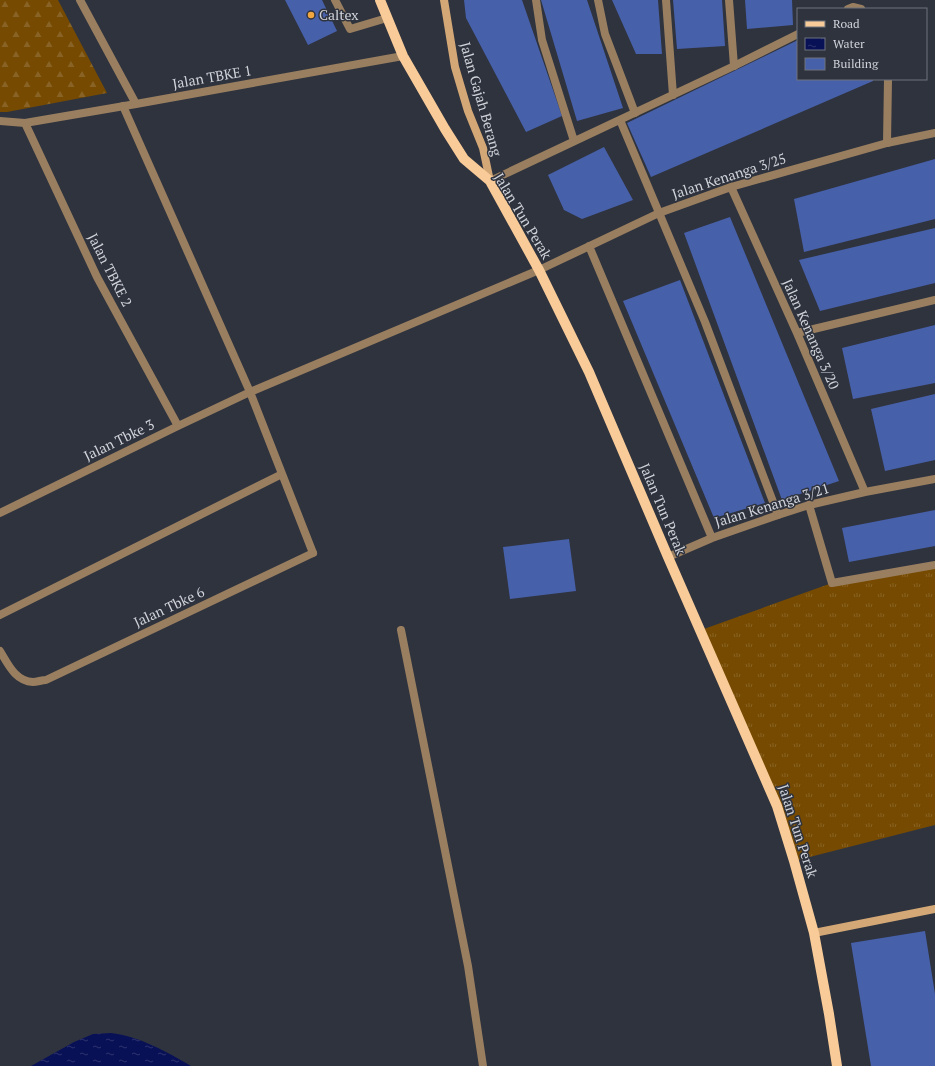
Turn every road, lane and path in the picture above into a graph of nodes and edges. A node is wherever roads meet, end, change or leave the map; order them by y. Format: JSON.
{"nodes":[{"id":1,"x":80,"y":0,"type":"edge"},
{"id":2,"x":336,"y":0,"type":"edge"},
{"id":3,"x":380,"y":0,"type":"edge"},
{"id":4,"x":444,"y":0,"type":"edge"},
{"id":5,"x":536,"y":0,"type":"edge"},
{"id":6,"x":598,"y":0,"type":"edge"},
{"id":7,"x":666,"y":0,"type":"edge"},
{"id":8,"x":729,"y":0,"type":"edge"},
{"id":9,"x":387,"y":18,"type":"junction"},
{"id":10,"x":797,"y":34,"type":"edge"},
{"id":11,"x":403,"y":56,"type":"junction"},
{"id":12,"x":734,"y":66,"type":"junction"},
{"id":13,"x":888,"y":80,"type":"edge"},
{"id":14,"x":673,"y":95,"type":"junction"},
{"id":15,"x":136,"y":104,"type":"junction"},
{"id":16,"x":123,"y":106,"type":"junction"},
{"id":17,"x":635,"y":112,"type":"junction"},
{"id":18,"x":620,"y":120,"type":"junction"},
{"id":19,"x":0,"y":121,"type":"edge"},
{"id":20,"x":25,"y":123,"type":"junction"},
{"id":21,"x":935,"y":133,"type":"edge"},
{"id":22,"x":574,"y":141,"type":"junction"},
{"id":23,"x":887,"y":143,"type":"junction"},
{"id":24,"x":490,"y":181,"type":"junction"},
{"id":25,"x":731,"y":187,"type":"junction"},
{"id":26,"x":659,"y":213,"type":"junction"},
{"id":27,"x":589,"y":246,"type":"junction"},
{"id":28,"x":539,"y":270,"type":"junction"},
{"id":29,"x":935,"y":300,"type":"edge"},
{"id":30,"x":797,"y":333,"type":"junction"},
{"id":31,"x":250,"y":392,"type":"junction"},
{"id":32,"x":178,"y":426,"type":"junction"},
{"id":33,"x":282,"y":474,"type":"junction"},
{"id":34,"x":935,"y":479,"type":"edge"},
{"id":35,"x":865,"y":492,"type":"junction"},
{"id":36,"x":809,"y":505,"type":"junction"},
{"id":37,"x":0,"y":513,"type":"edge"},
{"id":38,"x":778,"y":515,"type":"junction"},
{"id":39,"x":712,"y":538,"type":"junction"},
{"id":40,"x":668,"y":557,"type":"junction"},
{"id":41,"x":935,"y":565,"type":"edge"},
{"id":42,"x":0,"y":614,"type":"edge"},
{"id":43,"x":401,"y":630,"type":"dead end"},
{"id":44,"x":0,"y":651,"type":"edge"},
{"id":45,"x":935,"y":909,"type":"edge"},
{"id":46,"x":814,"y":933,"type":"junction"},
{"id":47,"x":483,"y":1066,"type":"edge"},
{"id":48,"x":837,"y":1066,"type":"edge"}],
"edges":[{"from":1,"to":15,"type":"street"},
{"from":2,"to":9,"type":"street"},
{"from":3,"to":9,"type":"main road","name":"Jalan Tun Perak"},
{"from":4,"to":24,"type":"street","name":"Jalan Gajah Berang"},
{"from":5,"to":22,"type":"street"},
{"from":6,"to":17,"type":"street"},
{"from":7,"to":14,"type":"street"},
{"from":8,"to":12,"type":"street"},
{"from":9,"to":11,"type":"main road","name":"Jalan Tun Perak"},
{"from":10,"to":12,"type":"street"},
{"from":11,"to":15,"type":"street","name":"Jalan TBKE 1"},
{"from":11,"to":24,"type":"main road","name":"Jalan Tun Perak"},
{"from":12,"to":14,"type":"street"},
{"from":13,"to":23,"type":"street"},
{"from":14,"to":17,"type":"street"},
{"from":15,"to":16,"type":"street","name":"Jalan TBKE 1"},
{"from":16,"to":20,"type":"street","name":"Jalan TBKE 1"},
{"from":16,"to":31,"type":"street"},
{"from":17,"to":18,"type":"street"},
{"from":18,"to":22,"type":"street"},
{"from":18,"to":26,"type":"street"},
{"from":19,"to":20,"type":"street","name":"Jalan TBKE 1"},
{"from":20,"to":32,"type":"street","name":"Jalan TBKE 2"},
{"from":21,"to":23,"type":"street","name":"Jalan Kenanga 3/25"},
{"from":22,"to":24,"type":"street"},
{"from":23,"to":25,"type":"street","name":"Jalan Kenanga 3/25"},
{"from":24,"to":28,"type":"main road","name":"Jalan Tun Perak"},
{"from":25,"to":26,"type":"street","name":"Jalan Kenanga 3/25"},
{"from":25,"to":30,"type":"street","name":"Jalan Kenanga 3/20"},
{"from":26,"to":27,"type":"street","name":"Jalan Kenanga 3/25"},
{"from":26,"to":38,"type":"street"},
{"from":27,"to":28,"type":"street","name":"Jalan Kenanga 3/25"},
{"from":27,"to":39,"type":"street"},
{"from":28,"to":31,"type":"street","name":"Jalan Kenanga 3/25"},
{"from":28,"to":40,"type":"main road","name":"Jalan Tun Perak"},
{"from":29,"to":30,"type":"street"},
{"from":30,"to":35,"type":"street","name":"Jalan Kenanga 3/20"},
{"from":31,"to":32,"type":"street","name":"Jalan Tbke 3"},
{"from":31,"to":33,"type":"street"},
{"from":32,"to":37,"type":"street","name":"Jalan Tbke 3"},
{"from":33,"to":42,"type":"street"},
{"from":33,"to":44,"type":"street","name":"Jalan Tbke 6"},
{"from":34,"to":35,"type":"street","name":"Jalan Kenanga 3/21"},
{"from":35,"to":36,"type":"street","name":"Jalan Kenanga 3/21"},
{"from":36,"to":38,"type":"street","name":"Jalan Kenanga 3/21"},
{"from":36,"to":41,"type":"street"},
{"from":38,"to":39,"type":"street","name":"Jalan Kenanga 3/21"},
{"from":39,"to":40,"type":"street","name":"Jalan Kenanga 3/21"},
{"from":40,"to":46,"type":"main road","name":"Jalan Tun Perak"},
{"from":43,"to":47,"type":"street"},
{"from":45,"to":46,"type":"street"},
{"from":46,"to":48,"type":"main road","name":"Jalan Tun Perak"}]}
